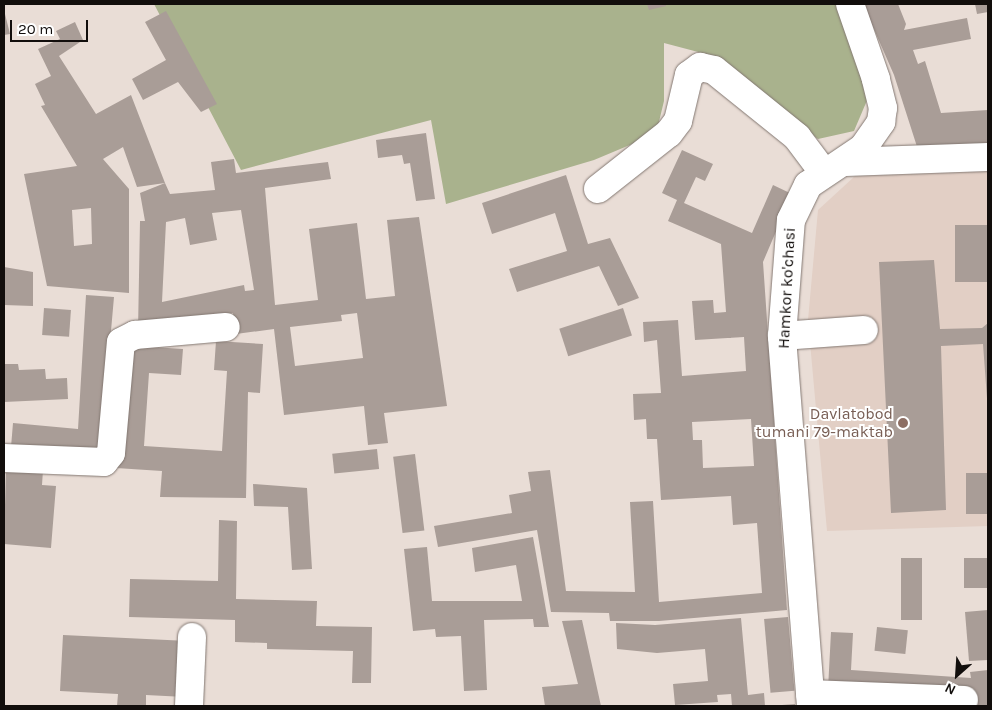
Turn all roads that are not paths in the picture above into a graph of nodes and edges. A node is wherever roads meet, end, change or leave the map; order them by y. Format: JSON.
{"nodes":[{"id":1,"x":850,"y":4,"type":"edge"},
{"id":2,"x":988,"y":157,"type":"edge"},
{"id":3,"x":834,"y":167,"type":"junction"},
{"id":4,"x":598,"y":189,"type":"dead end"},
{"id":5,"x":226,"y":327,"type":"dead end"},
{"id":6,"x":864,"y":330,"type":"dead end"},
{"id":7,"x":782,"y":336,"type":"junction"},
{"id":8,"x":4,"y":458,"type":"edge"},
{"id":9,"x":192,"y":637,"type":"dead end"},
{"id":10,"x":811,"y":700,"type":"edge"},
{"id":11,"x":964,"y":700,"type":"dead end"},
{"id":12,"x":190,"y":706,"type":"edge"}],
"edges":[{"from":1,"to":3,"type":"street","name":"Hamkor ko'chasi"},
{"from":2,"to":3,"type":"street"},
{"from":3,"to":4,"type":"street"},
{"from":3,"to":7,"type":"street","name":"Hamkor ko'chasi"},
{"from":5,"to":8,"type":"street"},
{"from":6,"to":7,"type":"street"},
{"from":7,"to":10,"type":"street","name":"Hamkor ko'chasi"},
{"from":9,"to":12,"type":"street"},
{"from":10,"to":11,"type":"street"}]}
